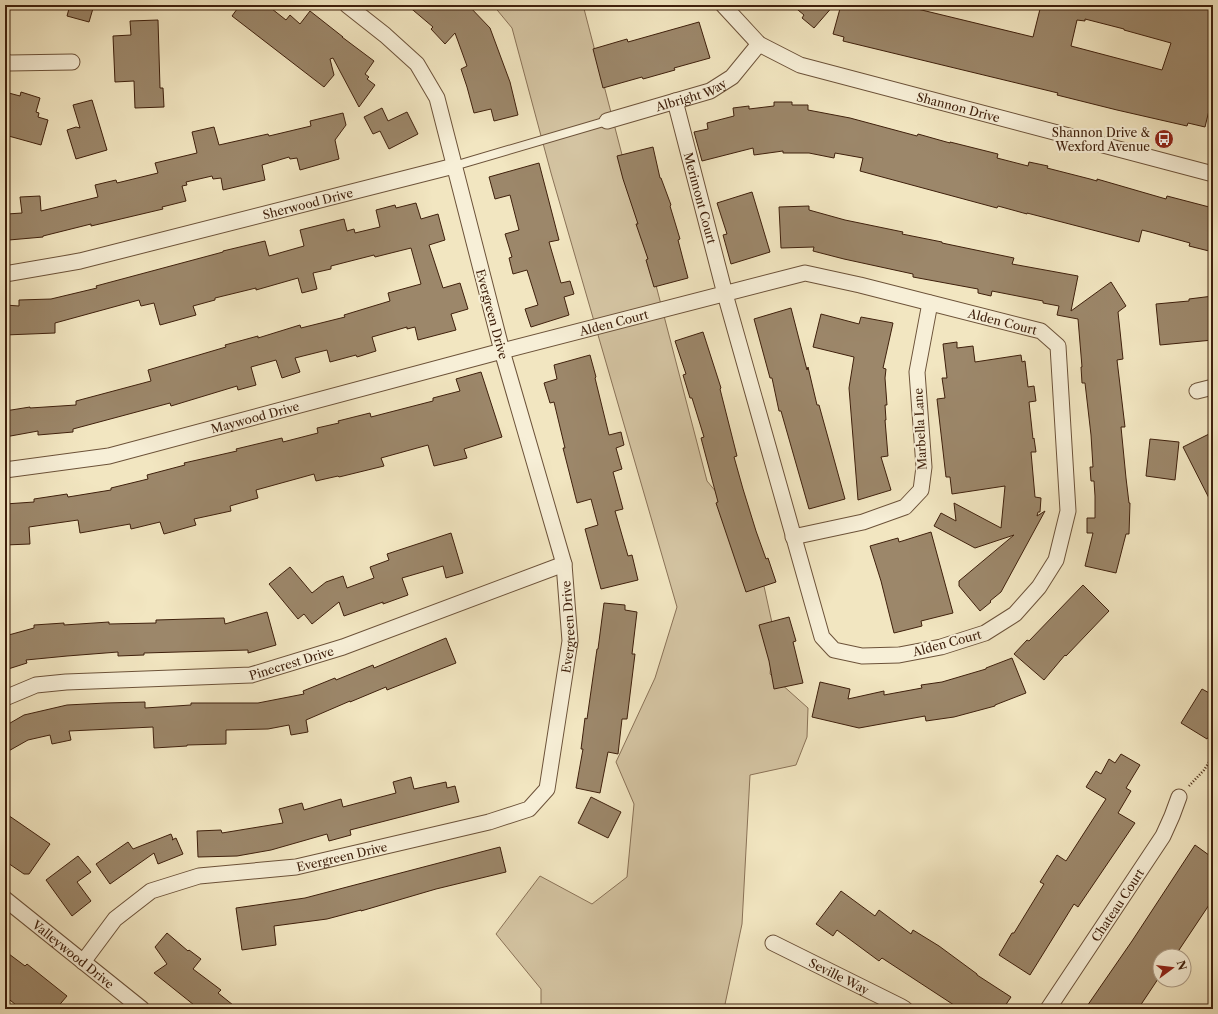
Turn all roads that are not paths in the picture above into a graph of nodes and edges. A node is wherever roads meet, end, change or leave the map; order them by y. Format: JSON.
{"nodes":[{"id":1,"x":347,"y":5,"type":"edge"},
{"id":2,"x":723,"y":5,"type":"edge"},
{"id":3,"x":759,"y":44,"type":"junction"},
{"id":4,"x":5,"y":61,"type":"edge"},
{"id":5,"x":72,"y":62,"type":"dead end"},
{"id":6,"x":674,"y":101,"type":"junction"},
{"id":7,"x":607,"y":121,"type":"joint"},
{"id":8,"x":454,"y":166,"type":"junction"},
{"id":9,"x":1213,"y":174,"type":"edge"},
{"id":10,"x":5,"y":274,"type":"edge"},
{"id":11,"x":725,"y":294,"type":"junction"},
{"id":12,"x":930,"y":303,"type":"junction"},
{"id":13,"x":502,"y":351,"type":"junction"},
{"id":14,"x":1213,"y":387,"type":"edge"},
{"id":15,"x":1197,"y":392,"type":"dead end"},
{"id":16,"x":5,"y":470,"type":"edge"},
{"id":17,"x":794,"y":537,"type":"junction"},
{"id":18,"x":564,"y":564,"type":"junction"},
{"id":19,"x":5,"y":698,"type":"edge"},
{"id":20,"x":1179,"y":797,"type":"road end"},
{"id":21,"x":5,"y":898,"type":"edge"},
{"id":22,"x":773,"y":943,"type":"dead end"},
{"id":23,"x":83,"y":962,"type":"junction"},
{"id":24,"x":142,"y":1009,"type":"edge"},
{"id":25,"x":905,"y":1009,"type":"edge"},
{"id":26,"x":1048,"y":1009,"type":"edge"}],
"edges":[{"from":1,"to":8,"type":"street","name":"Evergreen Drive"},
{"from":2,"to":3,"type":"street","name":"Shannon Drive"},
{"from":3,"to":6,"type":"street","name":"Albright Way"},
{"from":3,"to":9,"type":"street","name":"Shannon Drive"},
{"from":4,"to":5,"type":"street"},
{"from":6,"to":7,"type":"street","name":"Albright Way"},
{"from":6,"to":11,"type":"street","name":"Merimont Court"},
{"from":7,"to":8,"type":"lane","name":"Sherwood Drive"},
{"from":8,"to":10,"type":"street","name":"Sherwood Drive"},
{"from":8,"to":13,"type":"street","name":"Evergreen Drive"},
{"from":11,"to":12,"type":"street","name":"Alden Court"},
{"from":11,"to":13,"type":"street","name":"Alden Court"},
{"from":11,"to":17,"type":"street","name":"Alden Court"},
{"from":12,"to":17,"type":"street","name":"Marbella Lane"},
{"from":12,"to":17,"type":"street","name":"Alden Court"},
{"from":13,"to":16,"type":"street","name":"Maywood Drive"},
{"from":13,"to":18,"type":"street","name":"Evergreen Drive"},
{"from":14,"to":15,"type":"street"},
{"from":18,"to":19,"type":"street","name":"Pinecrest Drive"},
{"from":18,"to":23,"type":"street","name":"Evergreen Drive"},
{"from":20,"to":26,"type":"street","name":"Chateau Court"},
{"from":21,"to":23,"type":"street","name":"Valleywood Drive"},
{"from":22,"to":25,"type":"street","name":"Seville Way"},
{"from":23,"to":24,"type":"street","name":"Valleywood Drive"}]}
